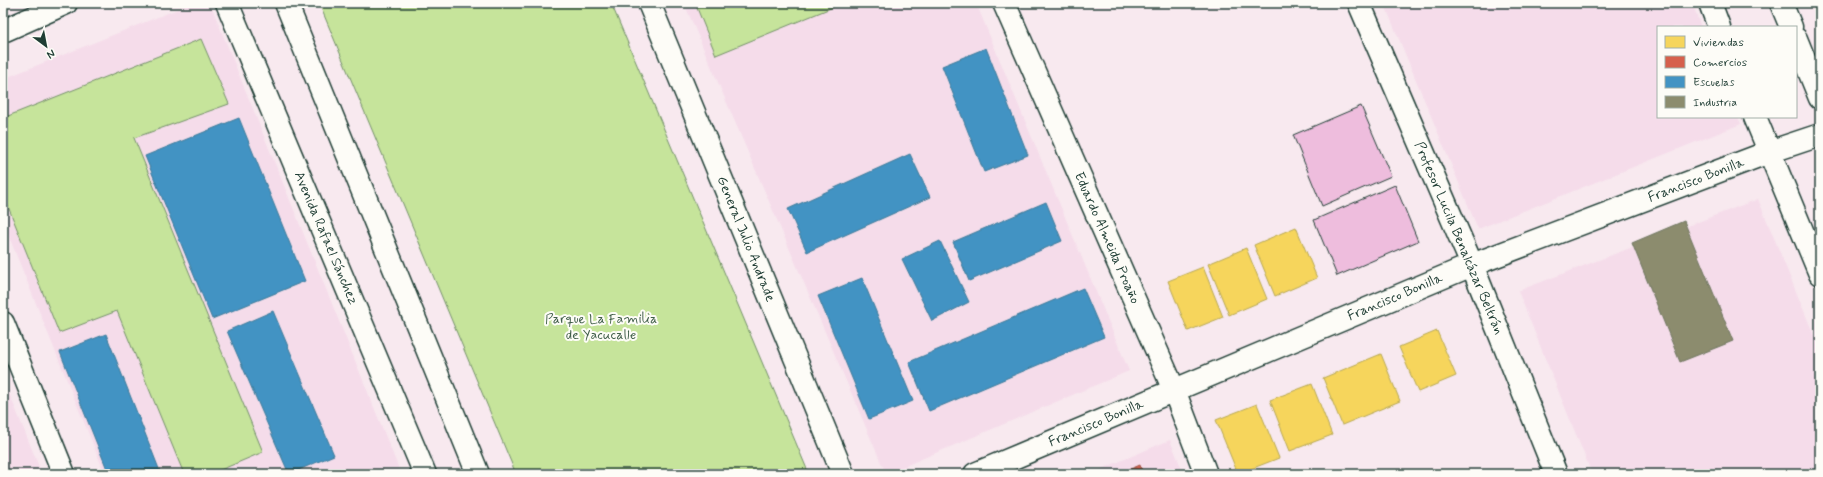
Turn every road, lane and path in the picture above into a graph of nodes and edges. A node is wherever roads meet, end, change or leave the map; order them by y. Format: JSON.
{"nodes":[{"id":1,"x":66,"y":3,"type":"edge"},
{"id":2,"x":227,"y":3,"type":"edge"},
{"id":3,"x":286,"y":3,"type":"edge"},
{"id":4,"x":649,"y":3,"type":"edge"},
{"id":5,"x":1004,"y":3,"type":"edge"},
{"id":6,"x":1359,"y":3,"type":"edge"},
{"id":7,"x":1710,"y":3,"type":"edge"},
{"id":8,"x":1781,"y":3,"type":"edge"},
{"id":9,"x":1719,"y":26,"type":"edge"},
{"id":10,"x":1791,"y":26,"type":"edge"},
{"id":11,"x":3,"y":31,"type":"edge"},
{"id":12,"x":1797,"y":41,"type":"edge"},
{"id":13,"x":1820,"y":98,"type":"edge"},
{"id":14,"x":1755,"y":118,"type":"edge"},
{"id":15,"x":1820,"y":135,"type":"edge"},
{"id":16,"x":1769,"y":152,"type":"junction"},
{"id":17,"x":1472,"y":265,"type":"junction"},
{"id":18,"x":1820,"y":274,"type":"edge"},
{"id":19,"x":3,"y":323,"type":"edge"},
{"id":20,"x":1174,"y":390,"type":"junction"},
{"id":21,"x":64,"y":474,"type":"edge"},
{"id":22,"x":425,"y":474,"type":"edge"},
{"id":23,"x":478,"y":474,"type":"edge"},
{"id":24,"x":843,"y":474,"type":"edge"},
{"id":25,"x":975,"y":474,"type":"edge"},
{"id":26,"x":1206,"y":474,"type":"edge"},
{"id":27,"x":1556,"y":474,"type":"edge"}],
"edges":[{"from":1,"to":11,"type":"street"},
{"from":2,"to":22,"type":"street","name":"Avenida Rafael Sánchez"},
{"from":3,"to":23,"type":"street"},
{"from":4,"to":24,"type":"street","name":"General Julio Andrade"},
{"from":5,"to":20,"type":"street","name":"Eduardo Almeida Proaño"},
{"from":6,"to":17,"type":"street","name":"Profesor Lucila Benalcázar Beltrán"},
{"from":7,"to":9,"type":"street"},
{"from":8,"to":10,"type":"street"},
{"from":12,"to":13,"type":"street"},
{"from":14,"to":16,"type":"street"},
{"from":15,"to":16,"type":"street","name":"Francisco Bonilla"},
{"from":16,"to":17,"type":"street","name":"Francisco Bonilla"},
{"from":16,"to":18,"type":"street"},
{"from":17,"to":20,"type":"street","name":"Francisco Bonilla"},
{"from":17,"to":27,"type":"street","name":"Profesor Lucila Benalcázar Beltrán"},
{"from":19,"to":21,"type":"street"},
{"from":20,"to":25,"type":"street","name":"Francisco Bonilla"},
{"from":20,"to":26,"type":"street","name":"Eduardo Almeida Proaño"}]}
